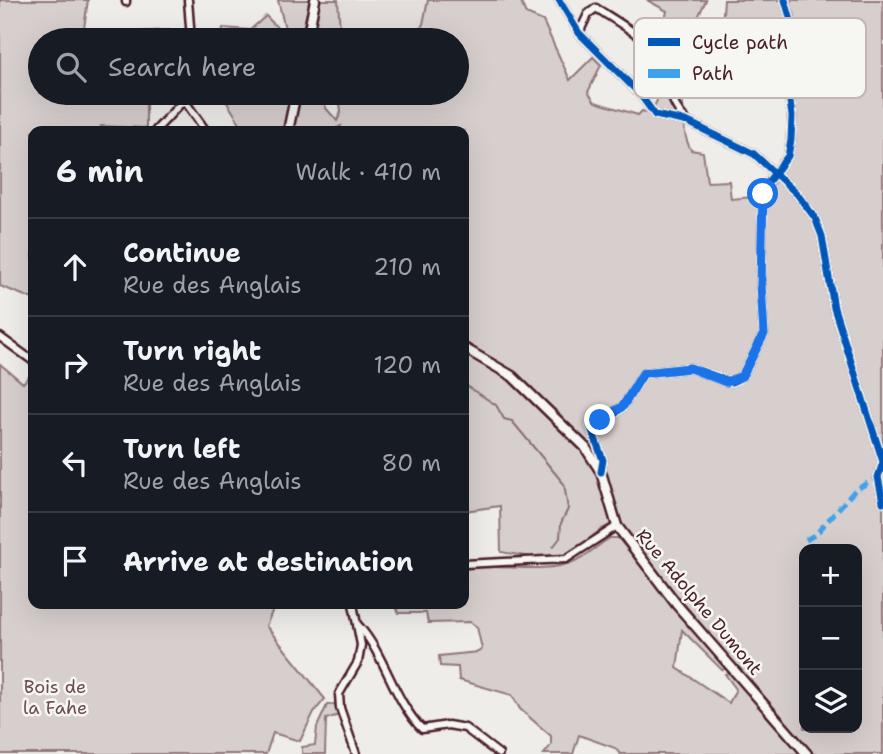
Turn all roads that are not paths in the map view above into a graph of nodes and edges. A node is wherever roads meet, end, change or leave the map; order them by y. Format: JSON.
{"nodes":[{"id":1,"x":188,"y":0,"type":"edge"},
{"id":2,"x":315,"y":0,"type":"edge"},
{"id":3,"x":559,"y":0,"type":"edge"},
{"id":4,"x":785,"y":0,"type":"edge"},
{"id":5,"x":790,"y":18,"type":"edge"},
{"id":6,"x":190,"y":28,"type":"edge"},
{"id":7,"x":309,"y":28,"type":"edge"},
{"id":8,"x":579,"y":33,"type":"junction"},
{"id":9,"x":634,"y":34,"type":"edge"},
{"id":10,"x":634,"y":88,"type":"edge"},
{"id":11,"x":642,"y":98,"type":"edge"},
{"id":12,"x":670,"y":98,"type":"edge"},
{"id":13,"x":789,"y":98,"type":"edge"},
{"id":14,"x":177,"y":105,"type":"edge"},
{"id":15,"x":190,"y":105,"type":"edge"},
{"id":16,"x":293,"y":105,"type":"edge"},
{"id":17,"x":688,"y":122,"type":"junction"},
{"id":18,"x":159,"y":126,"type":"edge"},
{"id":19,"x":203,"y":126,"type":"edge"},
{"id":20,"x":289,"y":126,"type":"edge"},
{"id":21,"x":777,"y":173,"type":"junction"},
{"id":22,"x":0,"y":337,"type":"edge"},
{"id":23,"x":469,"y":351,"type":"edge"},
{"id":24,"x":28,"y":357,"type":"edge"},
{"id":25,"x":601,"y":472,"type":"junction"},
{"id":26,"x":883,"y":502,"type":"edge"},
{"id":27,"x":617,"y":526,"type":"junction"},
{"id":28,"x":469,"y":564,"type":"edge"},
{"id":29,"x":354,"y":609,"type":"edge"},
{"id":30,"x":359,"y":626,"type":"junction"},
{"id":31,"x":356,"y":754,"type":"edge"},
{"id":32,"x":499,"y":754,"type":"edge"},
{"id":33,"x":807,"y":754,"type":"edge"}],
"edges":[{"from":1,"to":6,"type":"street"},
{"from":2,"to":7,"type":"main road"},
{"from":3,"to":8,"type":"street"},
{"from":4,"to":5,"type":"street"},
{"from":8,"to":9,"type":"street"},
{"from":8,"to":10,"type":"street"},
{"from":11,"to":17,"type":"street"},
{"from":12,"to":17,"type":"street"},
{"from":13,"to":21,"type":"street"},
{"from":14,"to":18,"type":"street"},
{"from":15,"to":19,"type":"street"},
{"from":16,"to":20,"type":"main road"},
{"from":17,"to":21,"type":"street"},
{"from":21,"to":25,"type":"street"},
{"from":21,"to":26,"type":"street"},
{"from":22,"to":24,"type":"street"},
{"from":23,"to":25,"type":"main road","name":"Rue Adolphe Dumont"},
{"from":25,"to":27,"type":"main road","name":"Rue Adolphe Dumont"},
{"from":27,"to":28,"type":"street"},
{"from":27,"to":33,"type":"main road","name":"Rue Adolphe Dumont"},
{"from":29,"to":30,"type":"street"},
{"from":30,"to":31,"type":"street"},
{"from":30,"to":32,"type":"street"}]}
